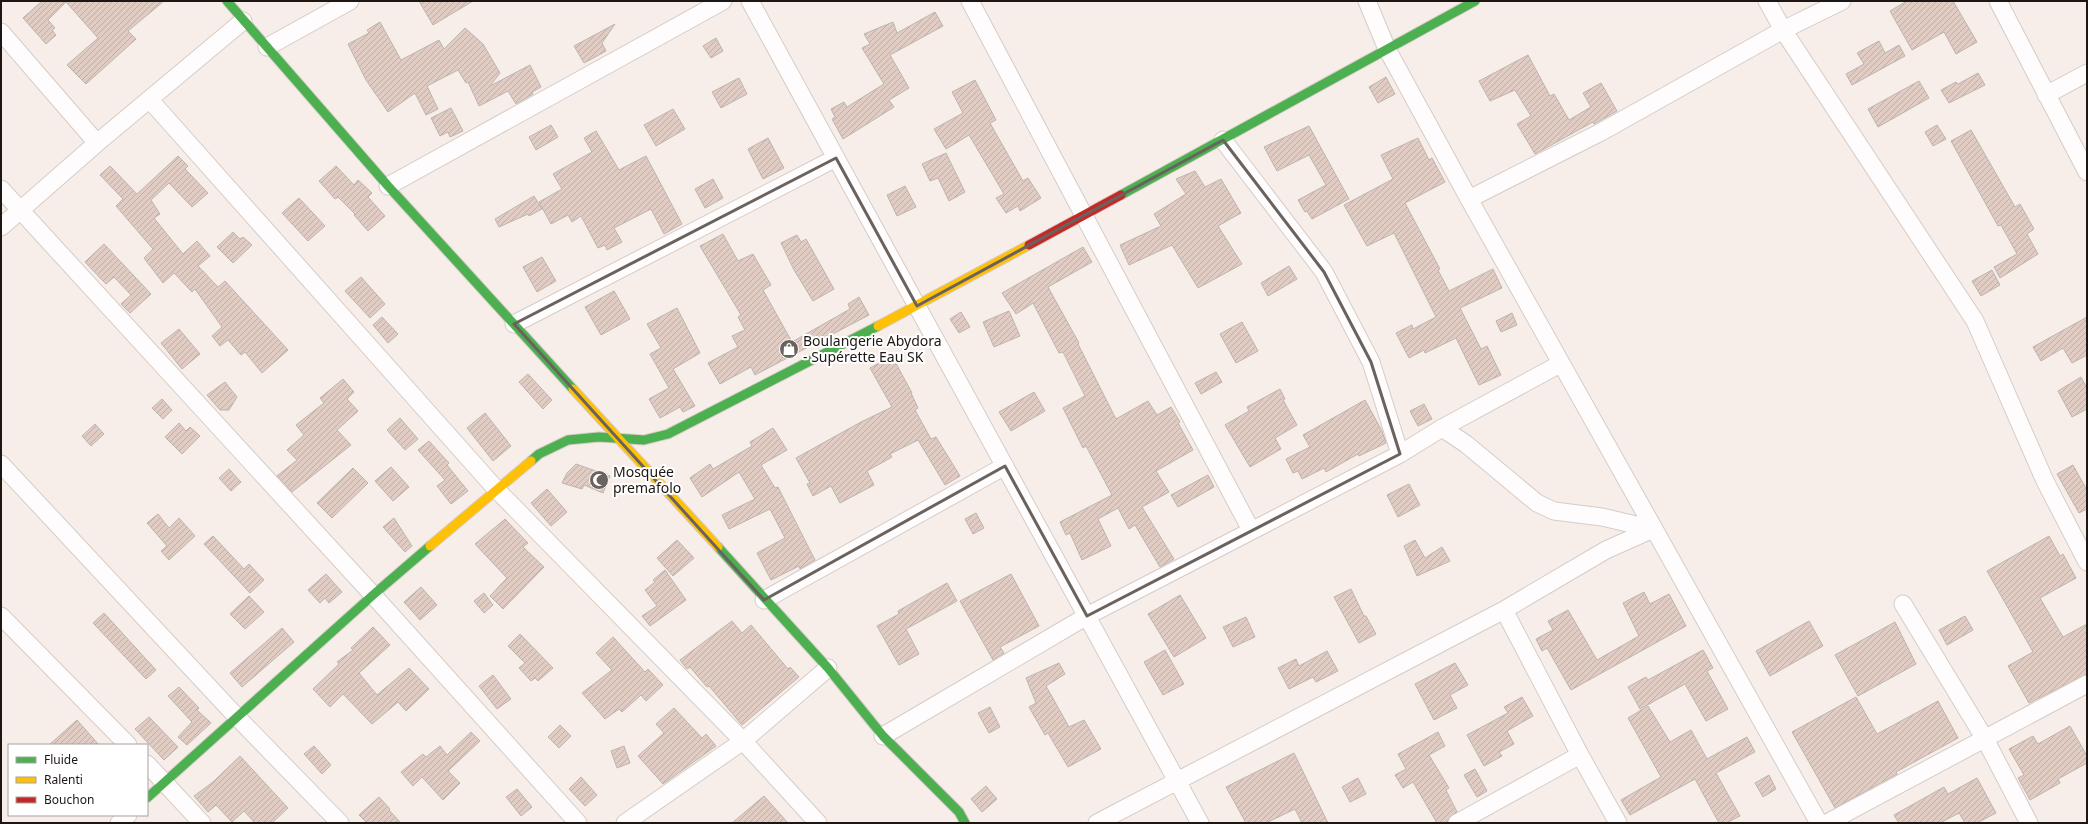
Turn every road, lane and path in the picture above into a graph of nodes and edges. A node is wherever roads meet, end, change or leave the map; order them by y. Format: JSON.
{"nodes":[{"id":1,"x":227,"y":1,"type":"edge"},
{"id":2,"x":350,"y":1,"type":"edge"},
{"id":3,"x":723,"y":1,"type":"edge"},
{"id":4,"x":750,"y":1,"type":"edge"},
{"id":5,"x":970,"y":1,"type":"edge"},
{"id":6,"x":1367,"y":1,"type":"edge"},
{"id":7,"x":1475,"y":1,"type":"edge"},
{"id":8,"x":1767,"y":1,"type":"edge"},
{"id":9,"x":1842,"y":1,"type":"edge"},
{"id":10,"x":1998,"y":1,"type":"edge"},
{"id":11,"x":243,"y":21,"type":"junction"},
{"id":12,"x":1783,"y":30,"type":"junction"},
{"id":13,"x":1,"y":32,"type":"edge"},
{"id":14,"x":266,"y":47,"type":"junction"},
{"id":15,"x":1387,"y":49,"type":"junction"},
{"id":16,"x":2087,"y":73,"type":"edge"},
{"id":17,"x":2046,"y":95,"type":"junction"},
{"id":18,"x":150,"y":100,"type":"junction"},
{"id":19,"x":1222,"y":140,"type":"junction"},
{"id":20,"x":97,"y":143,"type":"junction"},
{"id":21,"x":836,"y":158,"type":"junction"},
{"id":22,"x":2087,"y":172,"type":"edge"},
{"id":23,"x":388,"y":186,"type":"junction"},
{"id":24,"x":1,"y":189,"type":"edge"},
{"id":25,"x":1469,"y":199,"type":"junction"},
{"id":26,"x":21,"y":211,"type":"junction"},
{"id":27,"x":1084,"y":217,"type":"junction"},
{"id":28,"x":1,"y":227,"type":"edge"},
{"id":29,"x":917,"y":306,"type":"junction"},
{"id":30,"x":514,"y":324,"type":"junction"},
{"id":31,"x":1560,"y":364,"type":"junction"},
{"id":32,"x":1442,"y":428,"type":"junction"},
{"id":33,"x":618,"y":439,"type":"junction"},
{"id":34,"x":1400,"y":454,"type":"junction"},
{"id":35,"x":1,"y":464,"type":"edge"},
{"id":36,"x":1005,"y":466,"type":"junction"},
{"id":37,"x":496,"y":489,"type":"junction"},
{"id":38,"x":1653,"y":529,"type":"junction"},
{"id":39,"x":1251,"y":530,"type":"junction"},
{"id":40,"x":2087,"y":562,"type":"edge"},
{"id":41,"x":372,"y":595,"type":"junction"},
{"id":42,"x":764,"y":600,"type":"junction"},
{"id":43,"x":1903,"y":604,"type":"dead end"},
{"id":44,"x":1504,"y":610,"type":"junction"},
{"id":45,"x":1087,"y":616,"type":"junction"},
{"id":46,"x":4,"y":626,"type":"edge"},
{"id":47,"x":828,"y":668,"type":"junction"},
{"id":48,"x":2087,"y":684,"type":"edge"},
{"id":49,"x":236,"y":716,"type":"junction"},
{"id":50,"x":883,"y":736,"type":"junction"},
{"id":51,"x":1985,"y":739,"type":"junction"},
{"id":52,"x":743,"y":741,"type":"junction"},
{"id":53,"x":127,"y":744,"type":"edge"},
{"id":54,"x":1580,"y":755,"type":"junction"},
{"id":55,"x":148,"y":765,"type":"edge"},
{"id":56,"x":164,"y":782,"type":"junction"},
{"id":57,"x":1178,"y":782,"type":"junction"},
{"id":58,"x":148,"y":797,"type":"edge"},
{"id":59,"x":127,"y":816,"type":"edge"},
{"id":60,"x":119,"y":823,"type":"edge"},
{"id":61,"x":202,"y":823,"type":"edge"},
{"id":62,"x":340,"y":823,"type":"edge"},
{"id":63,"x":578,"y":823,"type":"edge"},
{"id":64,"x":625,"y":823,"type":"edge"},
{"id":65,"x":818,"y":823,"type":"edge"},
{"id":66,"x":965,"y":823,"type":"edge"},
{"id":67,"x":1097,"y":823,"type":"edge"},
{"id":68,"x":1200,"y":823,"type":"edge"},
{"id":69,"x":1457,"y":823,"type":"edge"},
{"id":70,"x":1618,"y":823,"type":"edge"},
{"id":71,"x":1819,"y":823,"type":"edge"},
{"id":72,"x":1827,"y":823,"type":"edge"},
{"id":73,"x":2029,"y":823,"type":"edge"}],
"edges":[{"from":1,"to":11,"type":"street"},
{"from":2,"to":14,"type":"street"},
{"from":3,"to":23,"type":"street"},
{"from":4,"to":21,"type":"street"},
{"from":5,"to":27,"type":"street"},
{"from":6,"to":15,"type":"street"},
{"from":7,"to":15,"type":"street"},
{"from":8,"to":12,"type":"street"},
{"from":9,"to":12,"type":"street"},
{"from":10,"to":17,"type":"street"},
{"from":11,"to":14,"type":"street"},
{"from":11,"to":18,"type":"street"},
{"from":12,"to":25,"type":"street"},
{"from":12,"to":40,"type":"street"},
{"from":13,"to":20,"type":"street"},
{"from":14,"to":23,"type":"street"},
{"from":15,"to":19,"type":"street"},
{"from":15,"to":25,"type":"street"},
{"from":16,"to":17,"type":"street"},
{"from":17,"to":22,"type":"street"},
{"from":18,"to":20,"type":"street"},
{"from":18,"to":37,"type":"street"},
{"from":19,"to":27,"type":"street"},
{"from":19,"to":34,"type":"street"},
{"from":20,"to":26,"type":"street"},
{"from":21,"to":29,"type":"street"},
{"from":21,"to":30,"type":"street"},
{"from":23,"to":30,"type":"street"},
{"from":24,"to":26,"type":"street"},
{"from":25,"to":31,"type":"street"},
{"from":26,"to":28,"type":"street"},
{"from":26,"to":41,"type":"street"},
{"from":27,"to":29,"type":"street"},
{"from":27,"to":39,"type":"street"},
{"from":29,"to":33,"type":"street"},
{"from":29,"to":36,"type":"street"},
{"from":30,"to":33,"type":"street"},
{"from":31,"to":32,"type":"street"},
{"from":31,"to":38,"type":"street"},
{"from":32,"to":34,"type":"street"},
{"from":32,"to":38,"type":"street"},
{"from":33,"to":37,"type":"street"},
{"from":33,"to":42,"type":"street"},
{"from":34,"to":39,"type":"street"},
{"from":35,"to":49,"type":"street"},
{"from":36,"to":42,"type":"street"},
{"from":36,"to":45,"type":"street"},
{"from":37,"to":41,"type":"street"},
{"from":37,"to":52,"type":"street"},
{"from":38,"to":44,"type":"street"},
{"from":38,"to":71,"type":"street"},
{"from":39,"to":45,"type":"street"},
{"from":41,"to":49,"type":"street"},
{"from":41,"to":63,"type":"street"},
{"from":42,"to":47,"type":"street"},
{"from":43,"to":51,"type":"street"},
{"from":44,"to":54,"type":"street"},
{"from":44,"to":57,"type":"street"},
{"from":45,"to":50,"type":"street"},
{"from":45,"to":57,"type":"street"},
{"from":46,"to":53,"type":"street"},
{"from":47,"to":50,"type":"street"},
{"from":47,"to":52,"type":"street"},
{"from":48,"to":51,"type":"street"},
{"from":49,"to":56,"type":"street"},
{"from":49,"to":62,"type":"street"},
{"from":50,"to":66,"type":"street"},
{"from":51,"to":72,"type":"street"},
{"from":51,"to":73,"type":"street"},
{"from":52,"to":64,"type":"street"},
{"from":52,"to":65,"type":"street"},
{"from":54,"to":69,"type":"street"},
{"from":54,"to":70,"type":"street"},
{"from":55,"to":56,"type":"street"},
{"from":56,"to":58,"type":"street"},
{"from":56,"to":61,"type":"street"},
{"from":57,"to":67,"type":"street"},
{"from":57,"to":68,"type":"street"},
{"from":59,"to":60,"type":"street"}]}
